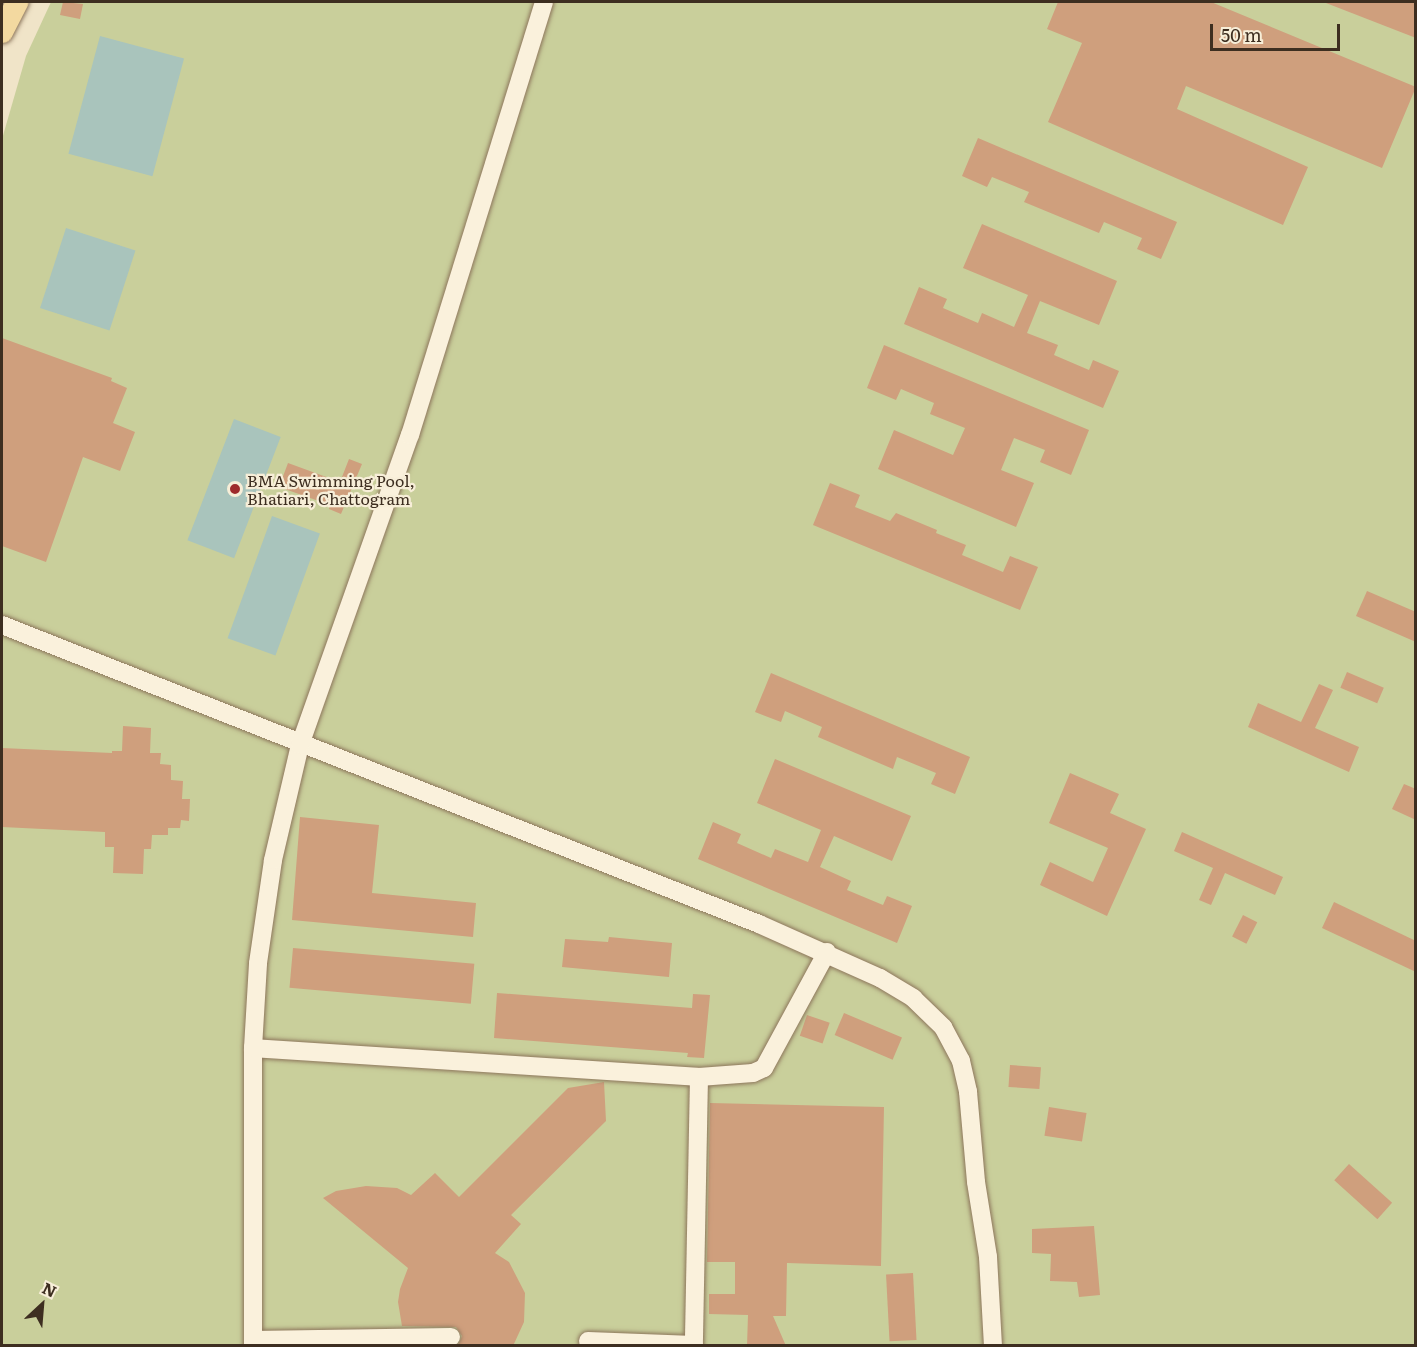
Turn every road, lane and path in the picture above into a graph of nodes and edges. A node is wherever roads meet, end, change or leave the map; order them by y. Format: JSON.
{"nodes":[{"id":1,"x":16,"y":2,"type":"edge"},
{"id":2,"x":544,"y":2,"type":"edge"},
{"id":3,"x":2,"y":32,"type":"edge"},
{"id":4,"x":2,"y":625,"type":"edge"},
{"id":5,"x":300,"y":745,"type":"junction"},
{"id":6,"x":827,"y":952,"type":"junction"},
{"id":7,"x":253,"y":1048,"type":"junction"},
{"id":8,"x":699,"y":1077,"type":"junction"},
{"id":9,"x":451,"y":1336,"type":"dead end"},
{"id":10,"x":588,"y":1341,"type":"dead end"},
{"id":11,"x":253,"y":1343,"type":"edge"},
{"id":12,"x":694,"y":1345,"type":"edge"},
{"id":13,"x":993,"y":1346,"type":"edge"}],
"edges":[{"from":1,"to":3,"type":"main road"},
{"from":2,"to":5,"type":"lane"},
{"from":4,"to":5,"type":"lane"},
{"from":5,"to":6,"type":"lane"},
{"from":5,"to":7,"type":"lane"},
{"from":6,"to":8,"type":"lane"},
{"from":6,"to":13,"type":"lane"},
{"from":7,"to":8,"type":"lane"},
{"from":7,"to":11,"type":"lane"},
{"from":8,"to":12,"type":"lane"},
{"from":9,"to":11,"type":"lane"},
{"from":10,"to":12,"type":"lane"}]}
